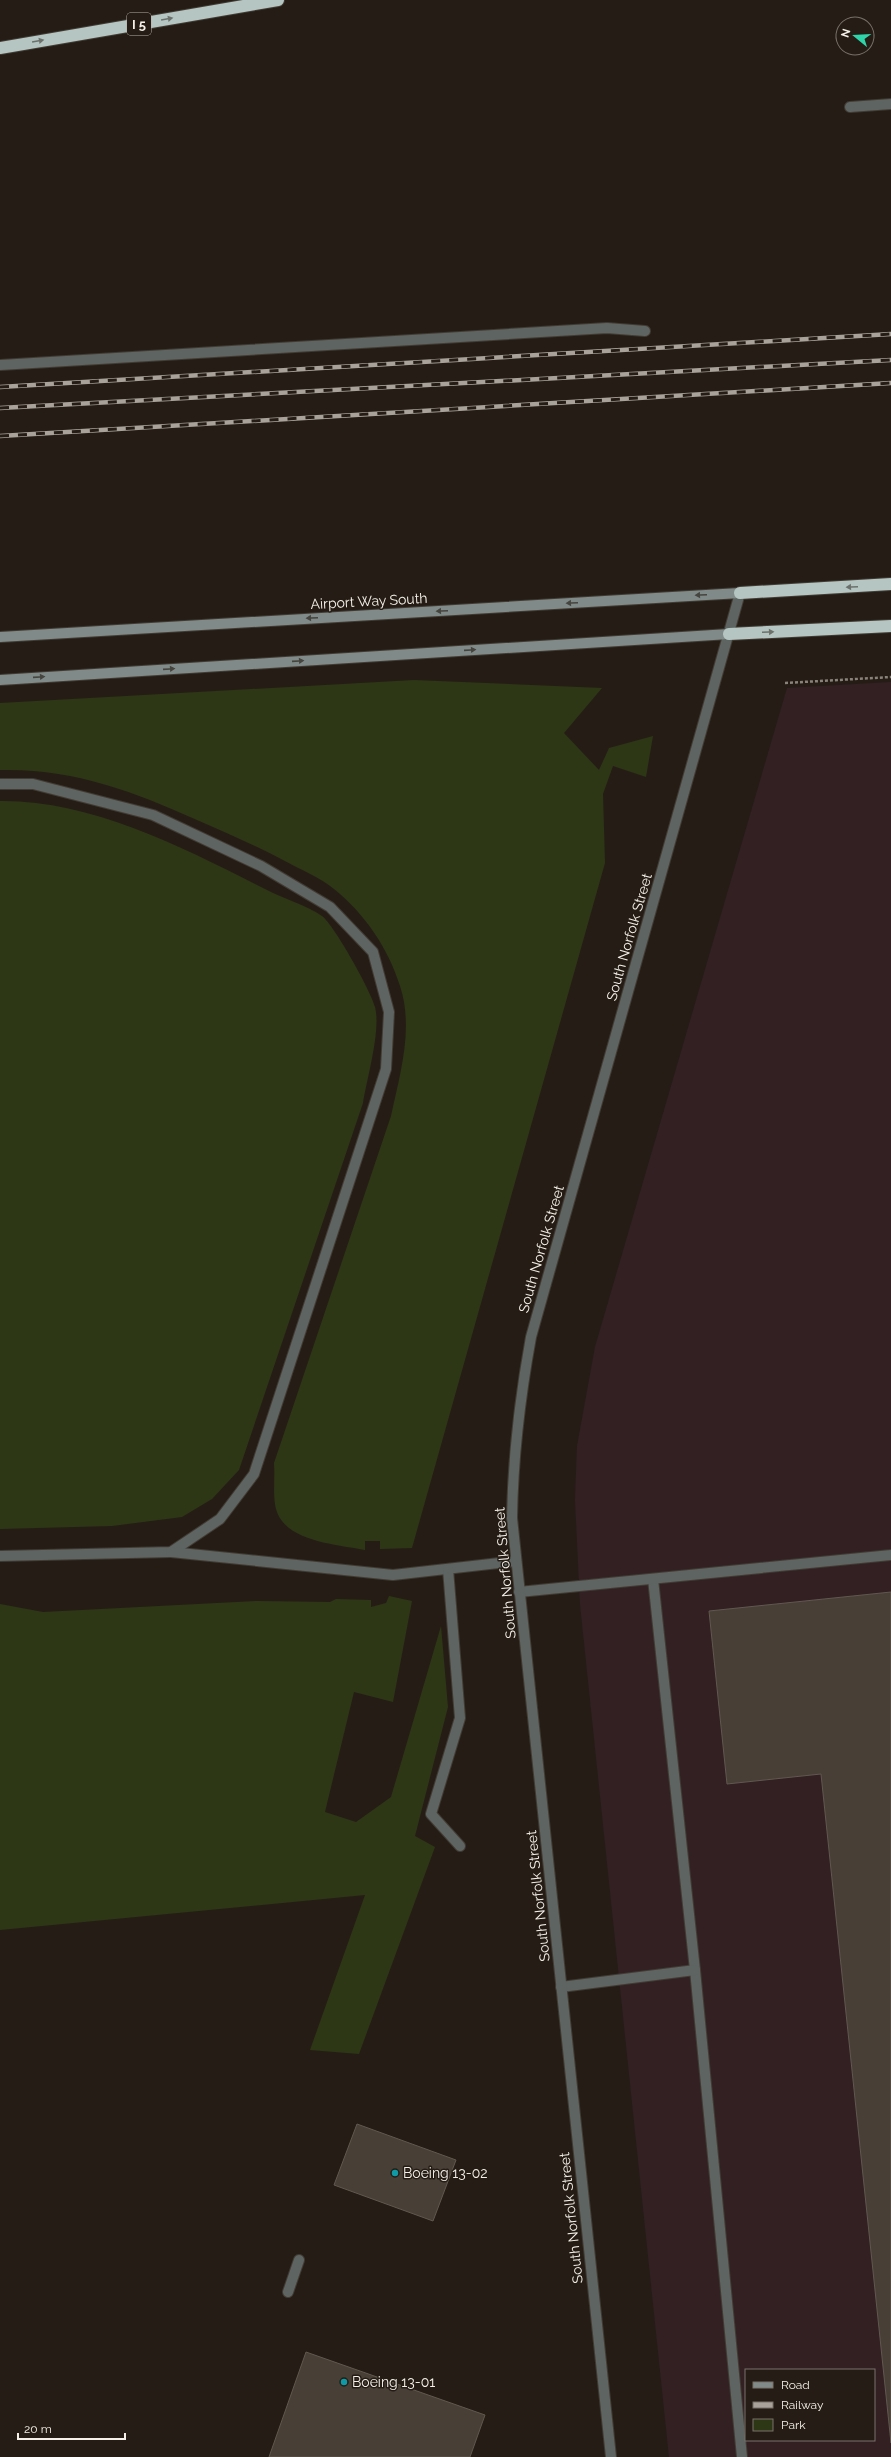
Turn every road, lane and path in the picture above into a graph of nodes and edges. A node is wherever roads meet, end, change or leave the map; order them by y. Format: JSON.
{"nodes":[{"id":1,"x":278,"y":0,"type":"edge"},
{"id":2,"x":0,"y":48,"type":"edge"},
{"id":3,"x":891,"y":104,"type":"edge"},
{"id":4,"x":850,"y":107,"type":"dead end"},
{"id":5,"x":645,"y":331,"type":"dead end"},
{"id":6,"x":0,"y":365,"type":"edge"},
{"id":7,"x":891,"y":584,"type":"edge"},
{"id":8,"x":740,"y":593,"type":"junction"},
{"id":9,"x":891,"y":626,"type":"edge"},
{"id":10,"x":729,"y":634,"type":"junction"},
{"id":11,"x":0,"y":637,"type":"edge"},
{"id":12,"x":891,"y":677,"type":"edge"},
{"id":13,"x":0,"y":680,"type":"edge"},
{"id":14,"x":785,"y":683,"type":"dead end"},
{"id":15,"x":0,"y":784,"type":"edge"},
{"id":16,"x":171,"y":1552,"type":"junction"},
{"id":17,"x":891,"y":1555,"type":"edge"},
{"id":18,"x":0,"y":1556,"type":"edge"},
{"id":19,"x":516,"y":1561,"type":"junction"},
{"id":20,"x":448,"y":1569,"type":"junction"},
{"id":21,"x":653,"y":1579,"type":"junction"},
{"id":22,"x":519,"y":1592,"type":"junction"},
{"id":23,"x":460,"y":1846,"type":"dead end"},
{"id":24,"x":695,"y":1970,"type":"junction"},
{"id":25,"x":561,"y":1987,"type":"junction"},
{"id":26,"x":299,"y":2260,"type":"dead end"},
{"id":27,"x":288,"y":2292,"type":"dead end"},
{"id":28,"x":611,"y":2457,"type":"edge"},
{"id":29,"x":742,"y":2457,"type":"edge"}],
"edges":[{"from":2,"to":1,"type":"highway","number":"I 5","one_way":true},
{"from":3,"to":4,"type":"street"},
{"from":5,"to":6,"type":"street"},
{"from":7,"to":8,"type":"highway","one_way":true},
{"from":8,"to":10,"type":"street","name":"South Norfolk Street"},
{"from":8,"to":11,"type":"main road","name":"Airport Way South","one_way":true},
{"from":10,"to":9,"type":"highway","one_way":true},
{"from":13,"to":10,"type":"main road","one_way":true},
{"from":10,"to":19,"type":"street","name":"South Norfolk Street"},
{"from":12,"to":14,"type":"path"},
{"from":15,"to":16,"type":"street"},
{"from":16,"to":18,"type":"street"},
{"from":16,"to":20,"type":"street"},
{"from":17,"to":21,"type":"street"},
{"from":19,"to":20,"type":"street"},
{"from":19,"to":22,"type":"street","name":"South Norfolk Street"},
{"from":20,"to":23,"type":"street"},
{"from":21,"to":22,"type":"street"},
{"from":21,"to":24,"type":"street"},
{"from":22,"to":25,"type":"street","name":"South Norfolk Street"},
{"from":24,"to":25,"type":"street"},
{"from":24,"to":29,"type":"street"},
{"from":25,"to":28,"type":"street","name":"South Norfolk Street"},
{"from":26,"to":27,"type":"street"}]}
